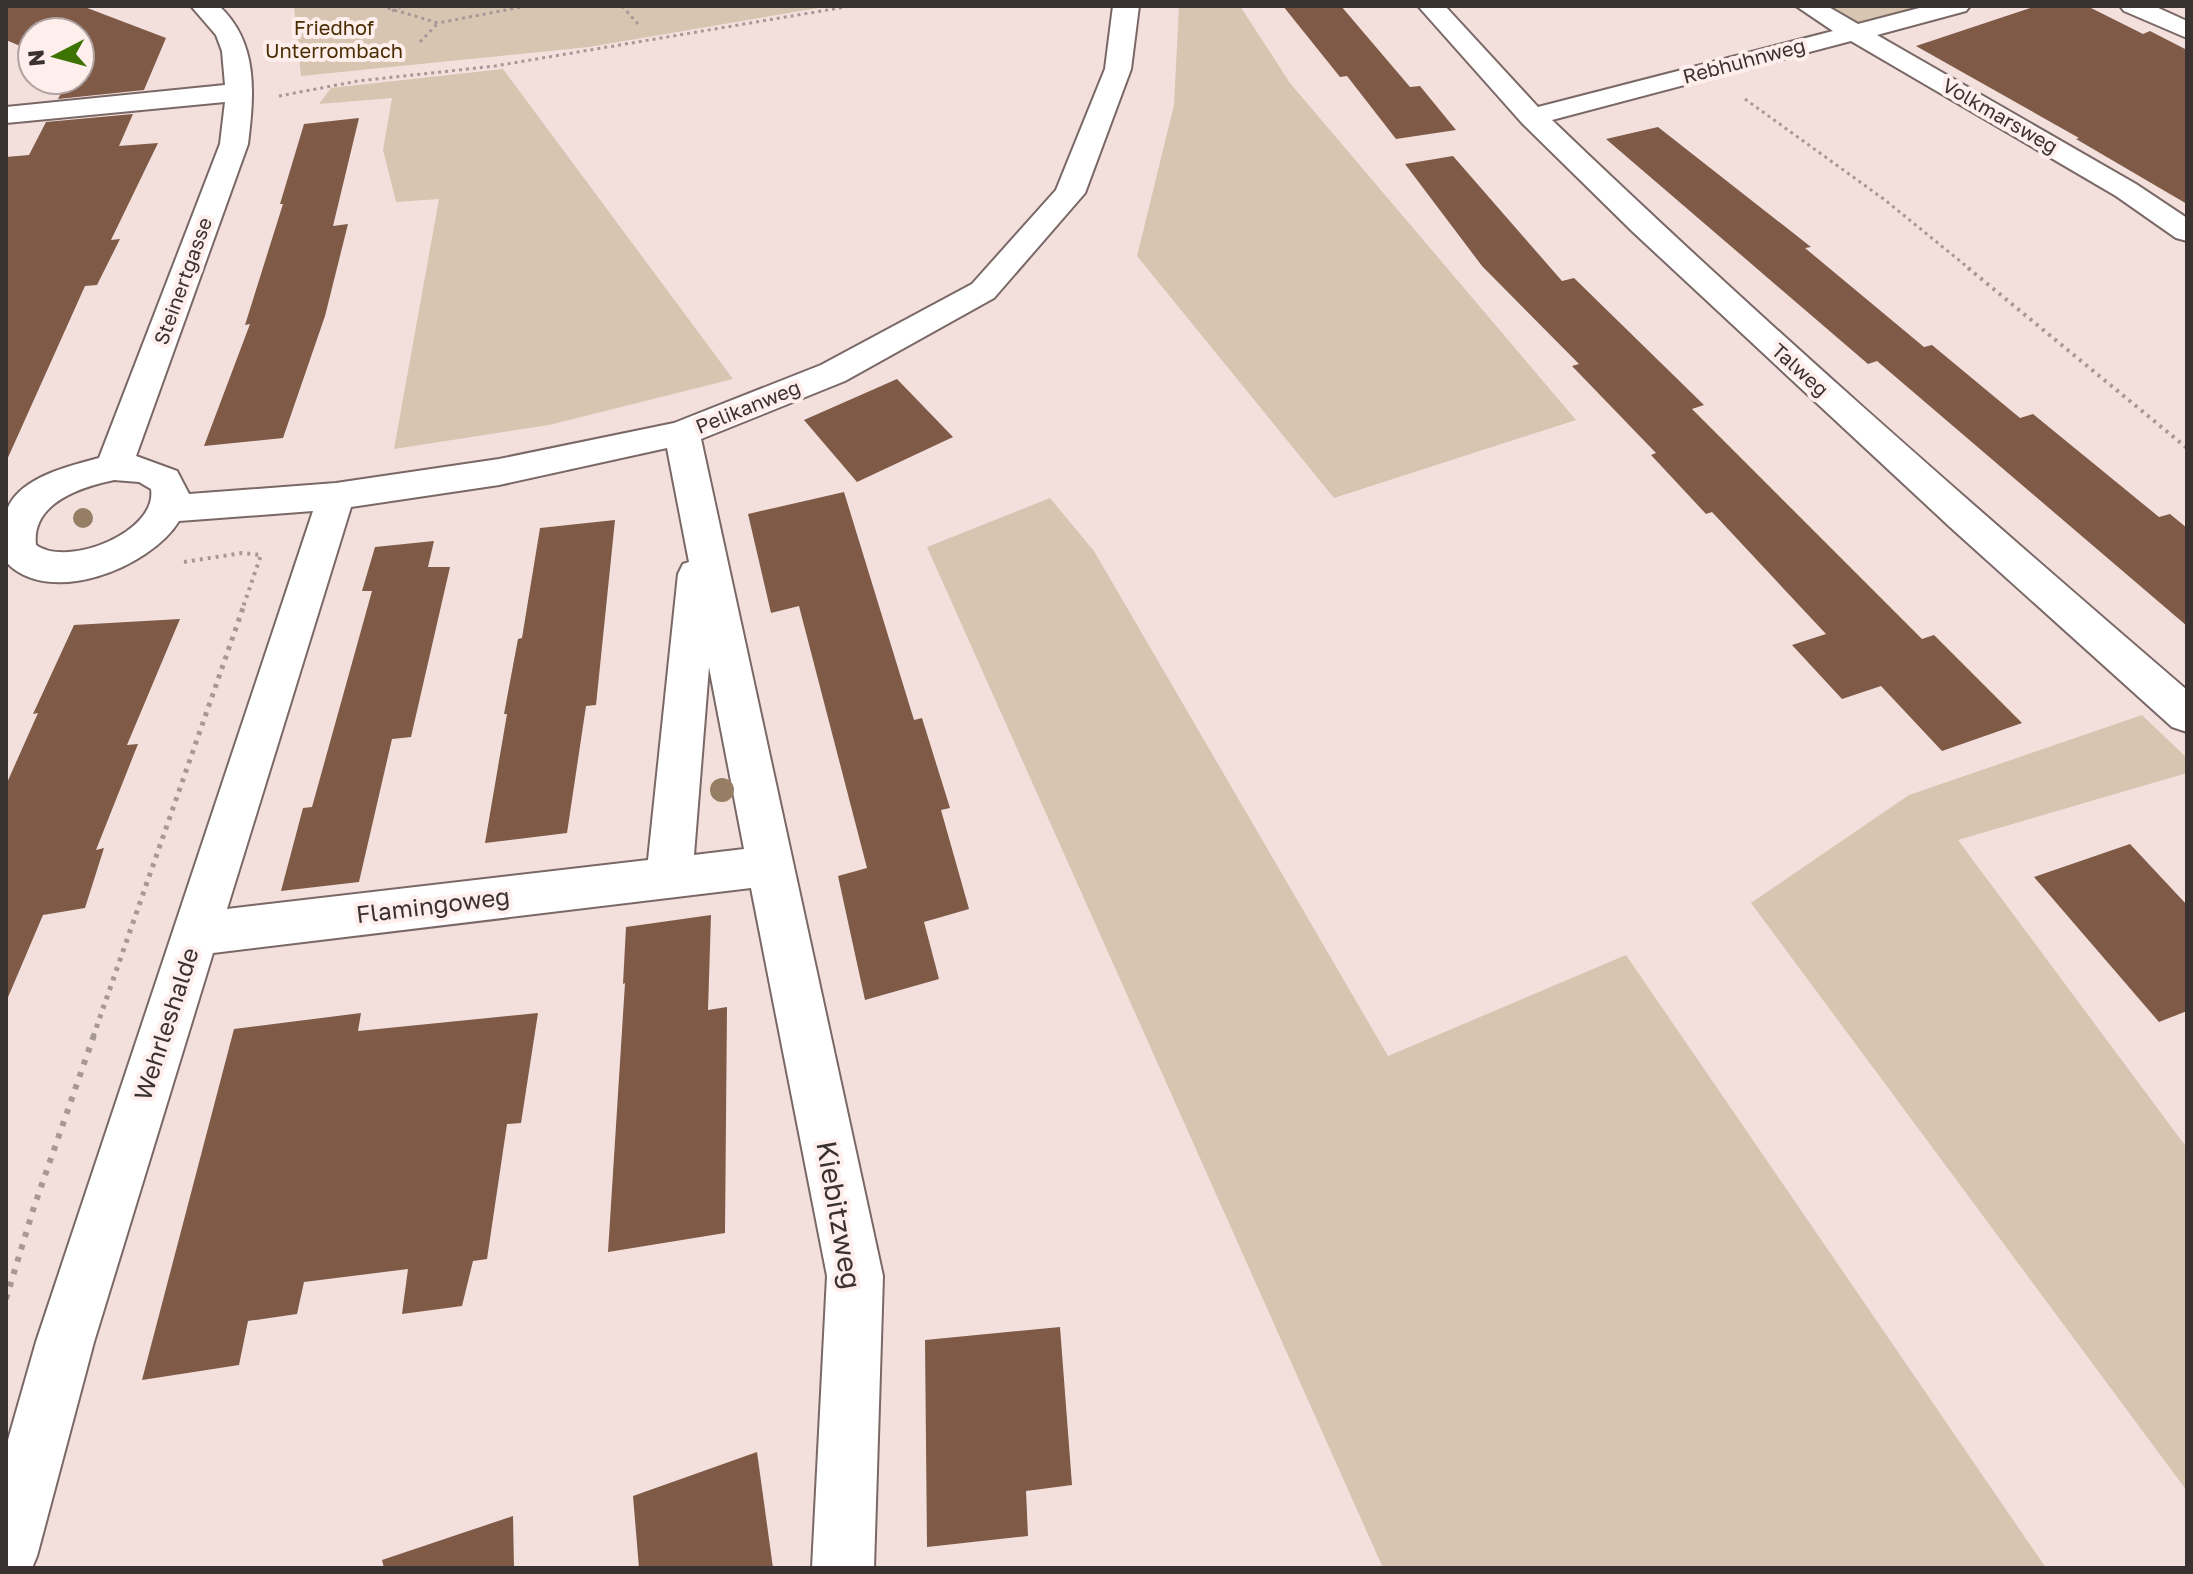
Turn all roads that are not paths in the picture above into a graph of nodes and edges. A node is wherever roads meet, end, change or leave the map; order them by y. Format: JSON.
{"nodes":[{"id":1,"x":204,"y":6,"type":"edge"},
{"id":2,"x":1126,"y":6,"type":"edge"},
{"id":3,"x":1431,"y":6,"type":"edge"},
{"id":4,"x":1809,"y":6,"type":"edge"},
{"id":5,"x":1957,"y":6,"type":"edge"},
{"id":6,"x":2133,"y":6,"type":"edge"},
{"id":7,"x":2187,"y":30,"type":"edge"},
{"id":8,"x":1857,"y":32,"type":"junction"},
{"id":9,"x":239,"y":98,"type":"junction"},
{"id":10,"x":6,"y":115,"type":"edge"},
{"id":11,"x":1532,"y":117,"type":"junction"},
{"id":12,"x":2187,"y":232,"type":"edge"},
{"id":13,"x":682,"y":433,"type":"junction"},
{"id":14,"x":114,"y":467,"type":"junction"},
{"id":15,"x":336,"y":496,"type":"junction"},
{"id":16,"x":169,"y":509,"type":"junction"},
{"id":17,"x":701,"y":524,"type":"junction"},
{"id":18,"x":12,"y":526,"type":"edge"},
{"id":19,"x":2186,"y":712,"type":"edge"},
{"id":20,"x":770,"y":866,"type":"junction"},
{"id":21,"x":669,"y":878,"type":"junction"},
{"id":22,"x":196,"y":934,"type":"junction"},
{"id":23,"x":6,"y":1556,"type":"edge"},
{"id":24,"x":843,"y":1568,"type":"edge"}],
"edges":[{"from":1,"to":9,"type":"street","name":"Steinertgasse"},
{"from":2,"to":13,"type":"street","name":"Pelikanweg"},
{"from":3,"to":11,"type":"street","name":"Talweg"},
{"from":4,"to":8,"type":"street","name":"Volkmarsweg"},
{"from":5,"to":8,"type":"street","name":"Rebhuhnweg"},
{"from":6,"to":7,"type":"street"},
{"from":8,"to":11,"type":"street","name":"Rebhuhnweg"},
{"from":8,"to":12,"type":"street","name":"Volkmarsweg"},
{"from":9,"to":10,"type":"street"},
{"from":9,"to":14,"type":"street","name":"Steinertgasse"},
{"from":11,"to":19,"type":"street","name":"Talweg"},
{"from":13,"to":15,"type":"street","name":"Pelikanweg"},
{"from":13,"to":17,"type":"street"},
{"from":14,"to":16,"type":"street"},
{"from":14,"to":18,"type":"street"},
{"from":15,"to":16,"type":"street","name":"Pelikanweg"},
{"from":15,"to":22,"type":"street","name":"Wehrleshalde"},
{"from":16,"to":18,"type":"street"},
{"from":17,"to":20,"type":"street"},
{"from":17,"to":21,"type":"street"},
{"from":20,"to":21,"type":"street","name":"Flamingoweg"},
{"from":20,"to":24,"type":"street","name":"Kiebitzweg"},
{"from":21,"to":22,"type":"street","name":"Flamingoweg"},
{"from":22,"to":23,"type":"street","name":"Wehrleshalde"}]}
